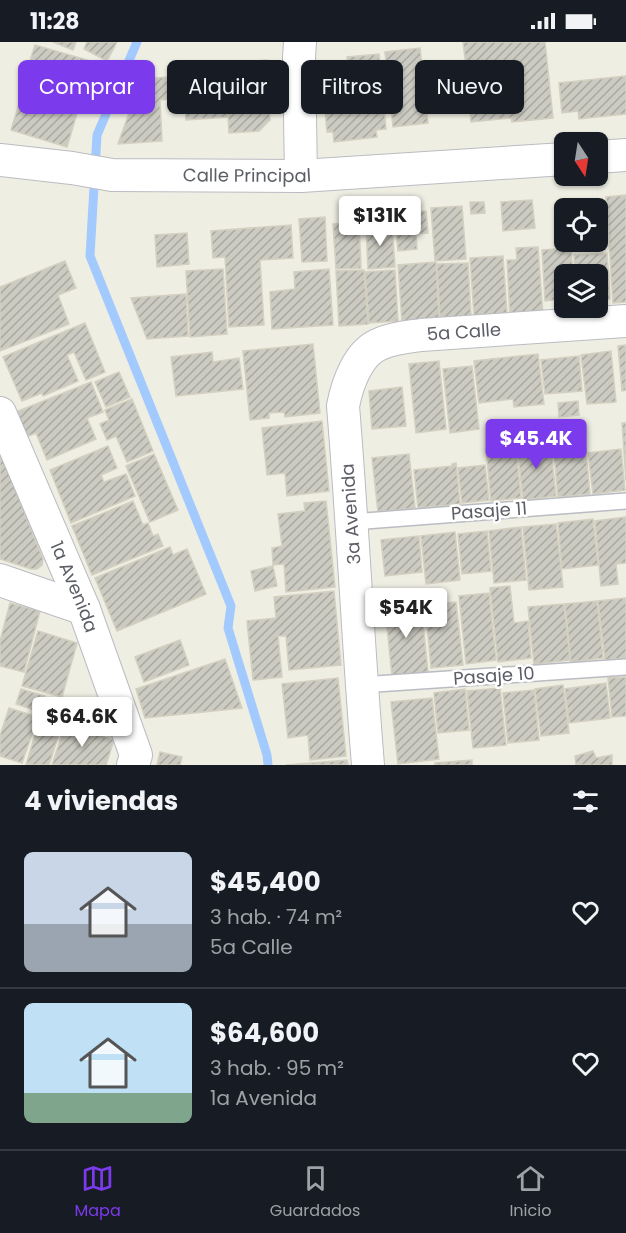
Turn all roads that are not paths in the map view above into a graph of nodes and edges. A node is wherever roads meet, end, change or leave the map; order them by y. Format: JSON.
{"nodes":[{"id":1,"x":300,"y":42,"type":"edge"},
{"id":2,"x":626,"y":155,"type":"edge"},
{"id":3,"x":608,"y":156,"type":"edge"},
{"id":4,"x":0,"y":160,"type":"edge"},
{"id":5,"x":554,"y":160,"type":"edge"},
{"id":6,"x":301,"y":176,"type":"junction"},
{"id":7,"x":626,"y":321,"type":"edge"},
{"id":8,"x":343,"y":406,"type":"joint"},
{"id":9,"x":0,"y":413,"type":"edge"},
{"id":10,"x":626,"y":501,"type":"edge"},
{"id":11,"x":352,"y":522,"type":"junction"},
{"id":12,"x":0,"y":580,"type":"edge"},
{"id":13,"x":84,"y":609,"type":"junction"},
{"id":14,"x":626,"y":667,"type":"edge"},
{"id":15,"x":361,"y":685,"type":"junction"},
{"id":16,"x":133,"y":765,"type":"edge"},
{"id":17,"x":368,"y":765,"type":"edge"}],
"edges":[{"from":1,"to":6,"type":"street"},
{"from":2,"to":3,"type":"street"},
{"from":4,"to":6,"type":"street","name":"Calle Principal"},
{"from":5,"to":6,"type":"street","name":"Calle Principal"},
{"from":7,"to":8,"type":"street","name":"5a Calle"},
{"from":8,"to":11,"type":"street","name":"3a Avenida"},
{"from":9,"to":13,"type":"street","name":"1a Avenida"},
{"from":10,"to":11,"type":"lane","name":"Pasaje 11"},
{"from":11,"to":15,"type":"street","name":"3a Avenida"},
{"from":12,"to":13,"type":"street"},
{"from":13,"to":16,"type":"street","name":"1a Avenida"},
{"from":14,"to":15,"type":"lane","name":"Pasaje 10"},
{"from":15,"to":17,"type":"street","name":"3a Avenida"}]}
